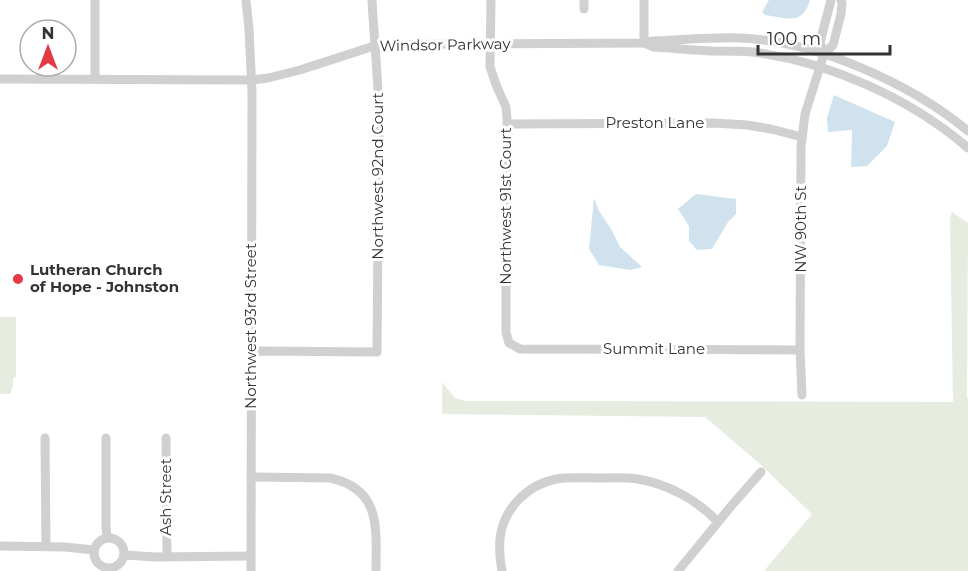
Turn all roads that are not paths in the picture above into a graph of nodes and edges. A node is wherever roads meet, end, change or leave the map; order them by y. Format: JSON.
{"nodes":[{"id":1,"x":95,"y":0,"type":"edge"},
{"id":2,"x":246,"y":0,"type":"edge"},
{"id":3,"x":372,"y":0,"type":"edge"},
{"id":4,"x":491,"y":0,"type":"edge"},
{"id":5,"x":644,"y":0,"type":"edge"},
{"id":6,"x":831,"y":0,"type":"edge"},
{"id":7,"x":841,"y":0,"type":"edge"},
{"id":8,"x":644,"y":43,"type":"junction"},
{"id":9,"x":491,"y":44,"type":"junction"},
{"id":10,"x":374,"y":46,"type":"junction"},
{"id":11,"x":824,"y":54,"type":"junction"},
{"id":12,"x":820,"y":67,"type":"junction"},
{"id":13,"x":0,"y":79,"type":"edge"},
{"id":14,"x":95,"y":79,"type":"junction"},
{"id":15,"x":252,"y":80,"type":"junction"},
{"id":16,"x":507,"y":124,"type":"junction"},
{"id":17,"x":968,"y":131,"type":"edge"},
{"id":18,"x":802,"y":137,"type":"junction"},
{"id":19,"x":968,"y":148,"type":"edge"},
{"id":20,"x":509,"y":343,"type":"joint"},
{"id":21,"x":800,"y":350,"type":"junction"},
{"id":22,"x":251,"y":354,"type":"junction"},
{"id":23,"x":802,"y":395,"type":"dead end"},
{"id":24,"x":45,"y":438,"type":"dead end"},
{"id":25,"x":106,"y":438,"type":"dead end"},
{"id":26,"x":166,"y":438,"type":"dead end"},
{"id":27,"x":761,"y":472,"type":"dead end"},
{"id":28,"x":251,"y":477,"type":"junction"},
{"id":29,"x":718,"y":522,"type":"junction"},
{"id":30,"x":107,"y":538,"type":"junction"},
{"id":31,"x":0,"y":546,"type":"edge"},
{"id":32,"x":46,"y":546,"type":"junction"},
{"id":33,"x":94,"y":550,"type":"junction"},
{"id":34,"x":124,"y":555,"type":"junction"},
{"id":35,"x":251,"y":556,"type":"junction"},
{"id":36,"x":167,"y":557,"type":"junction"},
{"id":37,"x":107,"y":570,"type":"edge"},
{"id":38,"x":251,"y":571,"type":"edge"},
{"id":39,"x":376,"y":571,"type":"edge"},
{"id":40,"x":502,"y":571,"type":"edge"},
{"id":41,"x":678,"y":571,"type":"edge"}],
"edges":[{"from":1,"to":14,"type":"street"},
{"from":2,"to":15,"type":"street","name":"Northwest 93rd Street"},
{"from":3,"to":10,"type":"street","name":"Northwest 92nd Court"},
{"from":4,"to":9,"type":"street","name":"Northwest 91st Court"},
{"from":5,"to":8,"type":"street"},
{"from":6,"to":11,"type":"street"},
{"from":7,"to":11,"type":"street"},
{"from":8,"to":9,"type":"street","name":"Windsor Parkway"},
{"from":8,"to":11,"type":"street","name":"Windsor Parkway"},
{"from":8,"to":12,"type":"street","name":"Windsor Parkway"},
{"from":9,"to":10,"type":"street","name":"Windsor Parkway"},
{"from":9,"to":16,"type":"street","name":"Northwest 91st Court"},
{"from":10,"to":15,"type":"street","name":"Windsor Parkway"},
{"from":10,"to":22,"type":"street","name":"Northwest 92nd Court"},
{"from":11,"to":12,"type":"street","name":"NW 90th St"},
{"from":11,"to":17,"type":"street","name":"Windsor Parkway"},
{"from":12,"to":18,"type":"street","name":"NW 90th St"},
{"from":12,"to":19,"type":"street","name":"Windsor Parkway"},
{"from":13,"to":14,"type":"street","name":"Windsor Parkway"},
{"from":14,"to":15,"type":"street","name":"Windsor Parkway"},
{"from":15,"to":22,"type":"street","name":"Northwest 93rd Street"},
{"from":16,"to":18,"type":"street","name":"Preston Lane"},
{"from":16,"to":20,"type":"street","name":"Northwest 91st Court"},
{"from":18,"to":21,"type":"street","name":"NW 90th St"},
{"from":20,"to":21,"type":"street","name":"Summit Lane"},
{"from":21,"to":23,"type":"street","name":"NW 90th St"},
{"from":22,"to":28,"type":"street","name":"Northwest 93rd Street"},
{"from":24,"to":32,"type":"street"},
{"from":25,"to":30,"type":"street"},
{"from":26,"to":36,"type":"street","name":"Ash Street"},
{"from":27,"to":29,"type":"street"},
{"from":28,"to":35,"type":"street","name":"Northwest 93rd Street"},
{"from":28,"to":39,"type":"street"},
{"from":29,"to":40,"type":"street"},
{"from":29,"to":41,"type":"street"},
{"from":30,"to":33,"type":"street"},
{"from":30,"to":34,"type":"street"},
{"from":31,"to":32,"type":"street"},
{"from":32,"to":33,"type":"street"},
{"from":33,"to":37,"type":"street"},
{"from":34,"to":36,"type":"street"},
{"from":34,"to":37,"type":"street"},
{"from":35,"to":36,"type":"street"},
{"from":35,"to":38,"type":"street","name":"Northwest 93rd Street"}]}
